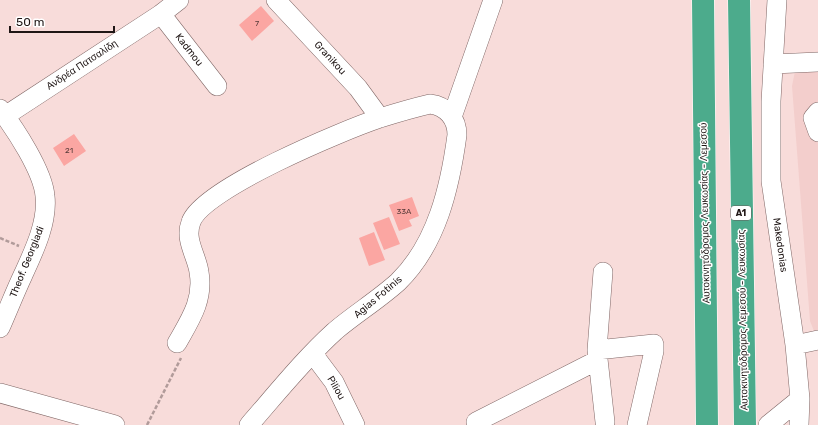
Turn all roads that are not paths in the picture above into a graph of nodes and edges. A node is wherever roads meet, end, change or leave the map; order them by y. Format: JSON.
{"nodes":[{"id":1,"x":179,"y":0,"type":"edge"},
{"id":2,"x":276,"y":0,"type":"edge"},
{"id":3,"x":493,"y":0,"type":"edge"},
{"id":4,"x":703,"y":0,"type":"edge"},
{"id":5,"x":739,"y":0,"type":"edge"},
{"id":6,"x":777,"y":0,"type":"edge"},
{"id":7,"x":161,"y":14,"type":"junction"},
{"id":8,"x":818,"y":62,"type":"edge"},
{"id":9,"x":773,"y":64,"type":"junction"},
{"id":10,"x":217,"y":86,"type":"dead end"},
{"id":11,"x":2,"y":112,"type":"edge"},
{"id":12,"x":818,"y":112,"type":"edge"},
{"id":13,"x":452,"y":116,"type":"junction"},
{"id":14,"x":380,"y":118,"type":"junction"},
{"id":15,"x":818,"y":132,"type":"edge"},
{"id":16,"x":603,"y":272,"type":"dead end"},
{"id":17,"x":0,"y":328,"type":"edge"},
{"id":18,"x":818,"y":340,"type":"edge"},
{"id":19,"x":177,"y":343,"type":"road end"},
{"id":20,"x":795,"y":345,"type":"junction"},
{"id":21,"x":313,"y":354,"type":"junction"},
{"id":22,"x":597,"y":355,"type":"junction"},
{"id":23,"x":0,"y":393,"type":"edge"},
{"id":24,"x":800,"y":399,"type":"junction"},
{"id":25,"x":476,"y":422,"type":"dead end"},
{"id":26,"x":605,"y":422,"type":"dead end"},
{"id":27,"x":115,"y":425,"type":"edge"},
{"id":28,"x":249,"y":425,"type":"edge"},
{"id":29,"x":355,"y":425,"type":"edge"},
{"id":30,"x":637,"y":425,"type":"edge"},
{"id":31,"x":707,"y":425,"type":"edge"},
{"id":32,"x":745,"y":425,"type":"edge"},
{"id":33,"x":768,"y":425,"type":"edge"},
{"id":34,"x":799,"y":425,"type":"edge"}],
"edges":[{"from":1,"to":7,"type":"street","name":"Ανδρέα Πατσαλίδη"},
{"from":2,"to":14,"type":"street","name":"Granikou"},
{"from":3,"to":13,"type":"street"},
{"from":4,"to":31,"type":"highway","name":"Αυτοκινητόδρομος Λευκωσίας - Λεμεσού"},
{"from":5,"to":32,"type":"highway","name":"Αυτοκινητόδρομος Λεμεσού - Λευκωσίας","number":"A1"},
{"from":6,"to":9,"type":"street","name":"Makedonias"},
{"from":7,"to":10,"type":"street","name":"Kadmou"},
{"from":7,"to":11,"type":"street","name":"Ανδρέα Πατσαλίδη"},
{"from":8,"to":9,"type":"street"},
{"from":9,"to":20,"type":"street","name":"Makedonias"},
{"from":11,"to":17,"type":"street","name":"Theof. Georgiadi"},
{"from":12,"to":15,"type":"street"},
{"from":13,"to":14,"type":"street"},
{"from":13,"to":21,"type":"street","name":"Agias Fotinis"},
{"from":14,"to":19,"type":"street"},
{"from":16,"to":22,"type":"street"},
{"from":18,"to":20,"type":"street"},
{"from":20,"to":24,"type":"street","name":"Makedonias"},
{"from":21,"to":28,"type":"street","name":"Agias Fotinis"},
{"from":21,"to":29,"type":"street","name":"Piliou"},
{"from":22,"to":25,"type":"street"},
{"from":22,"to":26,"type":"street"},
{"from":22,"to":30,"type":"street"},
{"from":23,"to":27,"type":"street"},
{"from":24,"to":33,"type":"street"},
{"from":24,"to":34,"type":"street","name":"Makedonias"}]}
